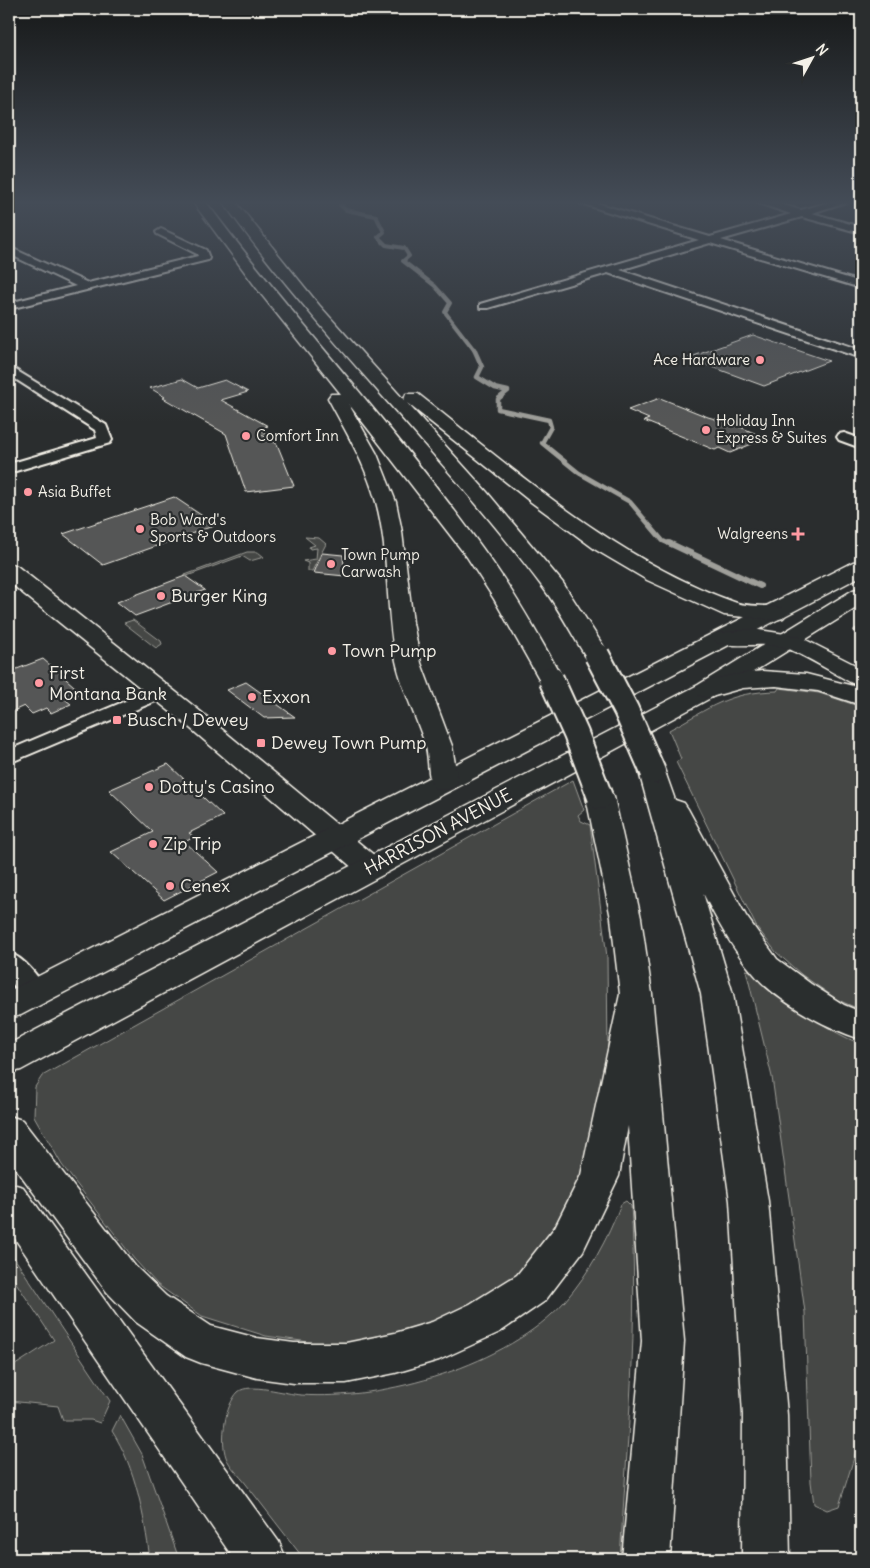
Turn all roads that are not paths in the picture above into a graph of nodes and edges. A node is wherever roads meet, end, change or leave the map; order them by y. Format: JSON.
{"nodes":[{"id":1,"x":62,"y":275,"type":"edge"},
{"id":2,"x":135,"y":275,"type":"edge"},
{"id":3,"x":253,"y":275,"type":"edge"},
{"id":4,"x":288,"y":275,"type":"edge"},
{"id":5,"x":591,"y":275,"type":"edge"},
{"id":6,"x":625,"y":275,"type":"edge"},
{"id":7,"x":828,"y":275,"type":"edge"},
{"id":8,"x":861,"y":285,"type":"edge"},
{"id":9,"x":87,"y":287,"type":"junction"},
{"id":10,"x":9,"y":306,"type":"edge"},
{"id":11,"x":484,"y":306,"type":"dead end"},
{"id":12,"x":314,"y":308,"type":"junction"},
{"id":13,"x":861,"y":354,"type":"edge"},
{"id":14,"x":320,"y":355,"type":"junction"},
{"id":15,"x":9,"y":370,"type":"edge"},
{"id":16,"x":844,"y":437,"type":"dead end"},
{"id":17,"x":861,"y":444,"type":"edge"},
{"id":18,"x":9,"y":469,"type":"edge"},
{"id":19,"x":861,"y":567,"type":"edge"},
{"id":20,"x":9,"y":570,"type":"edge"},
{"id":21,"x":861,"y":595,"type":"edge"},
{"id":22,"x":775,"y":613,"type":"junction"},
{"id":23,"x":725,"y":638,"type":"junction"},
{"id":24,"x":790,"y":641,"type":"junction"},
{"id":25,"x":861,"y":678,"type":"edge"},
{"id":26,"x":707,"y":690,"type":"junction"},
{"id":27,"x":161,"y":692,"type":"junction"},
{"id":28,"x":861,"y":697,"type":"edge"},
{"id":29,"x":9,"y":757,"type":"edge"},
{"id":30,"x":653,"y":772,"type":"junction"},
{"id":31,"x":444,"y":782,"type":"junction"},
{"id":32,"x":335,"y":838,"type":"junction"},
{"id":33,"x":371,"y":868,"type":"junction"},
{"id":34,"x":9,"y":962,"type":"edge"},
{"id":35,"x":636,"y":994,"type":"junction"},
{"id":36,"x":22,"y":1000,"type":"edge"},
{"id":37,"x":861,"y":1026,"type":"edge"},
{"id":38,"x":9,"y":1060,"type":"edge"},
{"id":39,"x":9,"y":1131,"type":"edge"},
{"id":40,"x":9,"y":1200,"type":"edge"},
{"id":41,"x":262,"y":1559,"type":"edge"},
{"id":42,"x":646,"y":1559,"type":"edge"},
{"id":43,"x":766,"y":1559,"type":"edge"}],
"edges":[{"from":1,"to":9,"type":"street"},
{"from":2,"to":9,"type":"street"},
{"from":3,"to":14,"type":"main road"},
{"from":4,"to":12,"type":"main road"},
{"from":5,"to":11,"type":"street"},
{"from":6,"to":13,"type":"street"},
{"from":7,"to":8,"type":"street"},
{"from":9,"to":10,"type":"street"},
{"from":12,"to":22,"type":"main road"},
{"from":12,"to":30,"type":"main road","bridge":true},
{"from":14,"to":31,"type":"main road"},
{"from":14,"to":35,"type":"main road","bridge":true},
{"from":15,"to":18,"type":"street"},
{"from":16,"to":17,"type":"street"},
{"from":19,"to":22,"type":"main road"},
{"from":20,"to":27,"type":"main road"},
{"from":21,"to":24,"type":"main road","name":"HARRISON AVENUE"},
{"from":22,"to":23,"type":"main road"},
{"from":23,"to":24,"type":"main road"},
{"from":23,"to":31,"type":"main road"},
{"from":24,"to":25,"type":"main road"},
{"from":24,"to":26,"type":"main road","name":"HARRISON AVENUE"},
{"from":26,"to":28,"type":"main road"},
{"from":26,"to":33,"type":"main road","name":"HARRISON AVENUE"},
{"from":27,"to":29,"type":"street"},
{"from":27,"to":32,"type":"main road"},
{"from":30,"to":37,"type":"main road"},
{"from":30,"to":43,"type":"main road"},
{"from":31,"to":32,"type":"main road"},
{"from":32,"to":33,"type":"main road"},
{"from":32,"to":36,"type":"main road"},
{"from":33,"to":38,"type":"main road","name":"HARRISON AVENUE"},
{"from":34,"to":36,"type":"street"},
{"from":35,"to":39,"type":"main road"},
{"from":35,"to":42,"type":"main road"},
{"from":40,"to":41,"type":"main road"}]}
